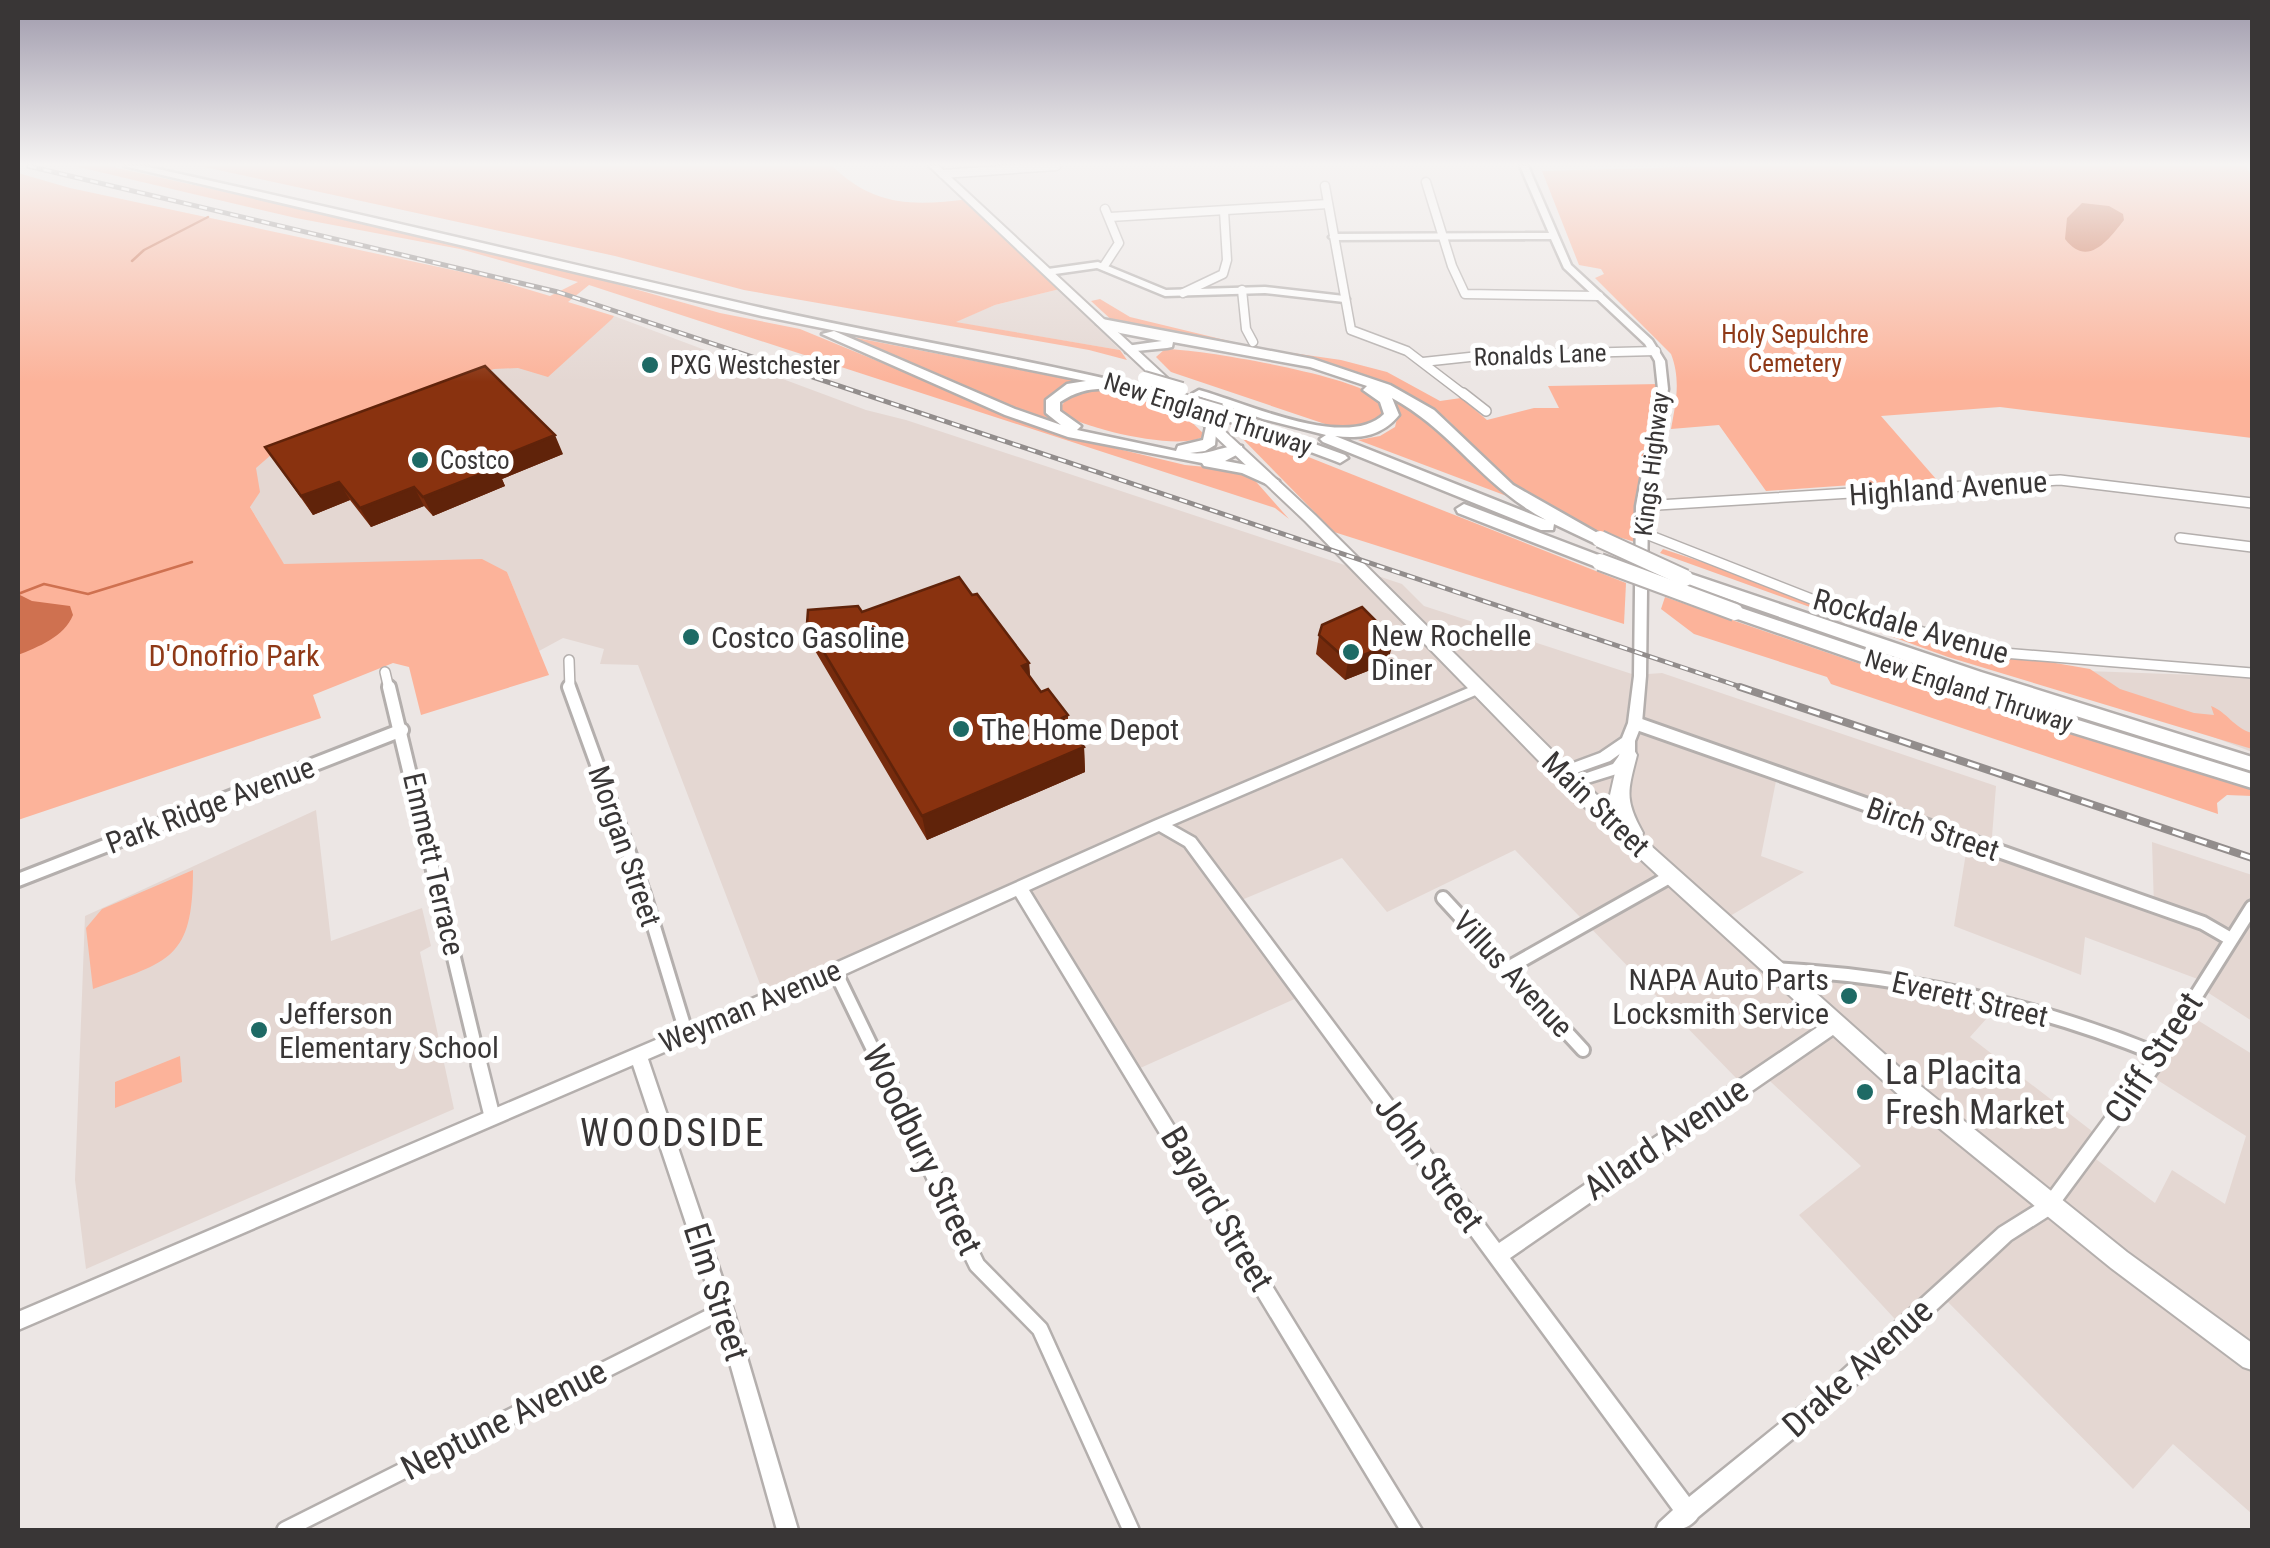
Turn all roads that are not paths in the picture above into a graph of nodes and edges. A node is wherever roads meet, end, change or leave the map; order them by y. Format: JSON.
{"nodes":[{"id":1,"x":466,"y":238,"type":"edge"},
{"id":2,"x":477,"y":238,"type":"edge"},
{"id":3,"x":1012,"y":238,"type":"edge"},
{"id":4,"x":1116,"y":238,"type":"edge"},
{"id":5,"x":1226,"y":238,"type":"edge"},
{"id":6,"x":1333,"y":238,"type":"edge"},
{"id":7,"x":1443,"y":238,"type":"edge"},
{"id":8,"x":1554,"y":238,"type":"edge"},
{"id":9,"x":586,"y":264,"type":"junction"},
{"id":10,"x":1104,"y":266,"type":"junction"},
{"id":11,"x":1048,"y":272,"type":"junction"},
{"id":12,"x":630,"y":275,"type":"junction"},
{"id":13,"x":1218,"y":279,"type":"junction"},
{"id":14,"x":1242,"y":290,"type":"junction"},
{"id":15,"x":1227,"y":291,"type":"junction"},
{"id":16,"x":675,"y":292,"type":"junction"},
{"id":17,"x":1178,"y":294,"type":"junction"},
{"id":18,"x":1598,"y":296,"type":"junction"},
{"id":19,"x":1344,"y":300,"type":"junction"},
{"id":20,"x":1102,"y":321,"type":"junction"},
{"id":21,"x":1178,"y":342,"type":"junction"},
{"id":22,"x":1253,"y":342,"type":"dead end"},
{"id":23,"x":1128,"y":346,"type":"junction"},
{"id":24,"x":1656,"y":351,"type":"junction"},
{"id":25,"x":1423,"y":362,"type":"junction"},
{"id":26,"x":1148,"y":373,"type":"junction"},
{"id":27,"x":1158,"y":394,"type":"junction"},
{"id":28,"x":1486,"y":411,"type":"dead end"},
{"id":29,"x":1221,"y":414,"type":"junction"},
{"id":30,"x":1130,"y":447,"type":"junction"},
{"id":31,"x":1181,"y":449,"type":"junction"},
{"id":32,"x":1237,"y":449,"type":"junction"},
{"id":33,"x":1270,"y":481,"type":"junction"},
{"id":34,"x":2252,"y":503,"type":"edge"},
{"id":35,"x":1642,"y":506,"type":"junction"},
{"id":36,"x":1641,"y":532,"type":"junction"},
{"id":37,"x":2180,"y":538,"type":"dead end"},
{"id":38,"x":2252,"y":547,"type":"edge"},
{"id":39,"x":1600,"y":549,"type":"junction"},
{"id":40,"x":1735,"y":604,"type":"junction"},
{"id":41,"x":569,"y":660,"type":"dead end"},
{"id":42,"x":385,"y":672,"type":"dead end"},
{"id":43,"x":2252,"y":673,"type":"edge"},
{"id":44,"x":1480,"y":688,"type":"junction"},
{"id":45,"x":1635,"y":723,"type":"junction"},
{"id":46,"x":402,"y":730,"type":"junction"},
{"id":47,"x":1628,"y":748,"type":"junction"},
{"id":48,"x":2200,"y":757,"type":"junction"},
{"id":49,"x":2252,"y":764,"type":"edge"},
{"id":50,"x":1566,"y":776,"type":"junction"},
{"id":51,"x":2252,"y":782,"type":"edge"},
{"id":52,"x":1159,"y":826,"type":"junction"},
{"id":53,"x":1647,"y":854,"type":"junction"},
{"id":54,"x":1671,"y":876,"type":"junction"},
{"id":55,"x":18,"y":880,"type":"edge"},
{"id":56,"x":1020,"y":889,"type":"junction"},
{"id":57,"x":1443,"y":898,"type":"dead end"},
{"id":58,"x":2252,"y":907,"type":"edge"},
{"id":59,"x":2230,"y":938,"type":"junction"},
{"id":60,"x":1508,"y":968,"type":"junction"},
{"id":61,"x":1775,"y":968,"type":"junction"},
{"id":62,"x":835,"y":971,"type":"junction"},
{"id":63,"x":1836,"y":1024,"type":"junction"},
{"id":64,"x":686,"y":1032,"type":"junction"},
{"id":65,"x":1583,"y":1050,"type":"dead end"},
{"id":66,"x":638,"y":1054,"type":"junction"},
{"id":67,"x":2160,"y":1055,"type":"junction"},
{"id":68,"x":492,"y":1116,"type":"junction"},
{"id":69,"x":2050,"y":1206,"type":"junction"},
{"id":70,"x":1496,"y":1256,"type":"junction"},
{"id":71,"x":724,"y":1310,"type":"junction"},
{"id":72,"x":18,"y":1321,"type":"edge"},
{"id":73,"x":2252,"y":1358,"type":"edge"},
{"id":74,"x":1689,"y":1514,"type":"junction"},
{"id":75,"x":285,"y":1530,"type":"edge"},
{"id":76,"x":788,"y":1530,"type":"edge"},
{"id":77,"x":1131,"y":1530,"type":"edge"},
{"id":78,"x":1412,"y":1530,"type":"edge"},
{"id":79,"x":1666,"y":1530,"type":"edge"}],
"edges":[{"from":1,"to":9,"type":"highway","name":"New England Thruway"},
{"from":2,"to":9,"type":"highway","name":"New England Thruway"},
{"from":3,"to":11,"type":"main road","name":"Main Street"},
{"from":4,"to":10,"type":"street"},
{"from":5,"to":13,"type":"street"},
{"from":6,"to":19,"type":"street"},
{"from":7,"to":18,"type":"street"},
{"from":8,"to":18,"type":"street","name":"Kings Highway"},
{"from":9,"to":12,"type":"highway","name":"New England Thruway"},
{"from":10,"to":11,"type":"street"},
{"from":10,"to":17,"type":"street"},
{"from":11,"to":20,"type":"main road","name":"Main Street"},
{"from":12,"to":16,"type":"highway","name":"New England Thruway"},
{"from":12,"to":26,"type":"highway","name":"New England Thruway"},
{"from":13,"to":15,"type":"street"},
{"from":13,"to":17,"type":"street"},
{"from":14,"to":15,"type":"street"},
{"from":14,"to":19,"type":"street"},
{"from":14,"to":22,"type":"street"},
{"from":15,"to":17,"type":"street"},
{"from":16,"to":27,"type":"highway","name":"New England Thruway"},
{"from":16,"to":30,"type":"highway"},
{"from":18,"to":24,"type":"street","name":"Kings Highway"},
{"from":19,"to":25,"type":"street"},
{"from":20,"to":21,"type":"highway"},
{"from":20,"to":23,"type":"main road","name":"Main Street"},
{"from":21,"to":23,"type":"highway"},
{"from":21,"to":26,"type":"highway"},
{"from":21,"to":29,"type":"highway"},
{"from":21,"to":39,"type":"highway"},
{"from":23,"to":26,"type":"main road","name":"Main Street"},
{"from":24,"to":25,"type":"street","name":"Ronalds Lane"},
{"from":24,"to":35,"type":"street","name":"Kings Highway"},
{"from":25,"to":28,"type":"street"},
{"from":26,"to":29,"type":"main road","name":"Main Street"},
{"from":26,"to":29,"type":"highway","name":"New England Thruway","bridge":true},
{"from":27,"to":29,"type":"highway","name":"New England Thruway","bridge":true},
{"from":27,"to":31,"type":"highway"},
{"from":29,"to":31,"type":"highway"},
{"from":29,"to":32,"type":"main road","name":"Main Street"},
{"from":29,"to":39,"type":"highway","name":"New England Thruway"},
{"from":30,"to":32,"type":"highway"},
{"from":30,"to":33,"type":"highway"},
{"from":31,"to":32,"type":"highway"},
{"from":32,"to":33,"type":"main road","name":"Main Street"},
{"from":33,"to":44,"type":"main road","name":"Main Street"},
{"from":34,"to":35,"type":"street","name":"Highland Avenue"},
{"from":35,"to":36,"type":"street","name":"Kings Highway"},
{"from":36,"to":43,"type":"street","name":"Rockdale Avenue"},
{"from":36,"to":45,"type":"street","name":"Kings Highway"},
{"from":37,"to":38,"type":"street"},
{"from":39,"to":40,"type":"highway","name":"New England Thruway","bridge":true},
{"from":39,"to":40,"type":"highway","name":"New England Thruway","bridge":true},
{"from":40,"to":48,"type":"highway","name":"New England Thruway"},
{"from":41,"to":64,"type":"street","name":"Morgan Street"},
{"from":42,"to":46,"type":"street","name":"Emmett Terrace"},
{"from":44,"to":50,"type":"main road","name":"Main Street"},
{"from":44,"to":52,"type":"street","name":"Weyman Avenue"},
{"from":45,"to":47,"type":"street","name":"Kings Highway"},
{"from":45,"to":59,"type":"street","name":"Birch Street"},
{"from":46,"to":55,"type":"street","name":"Park Ridge Avenue"},
{"from":46,"to":68,"type":"street","name":"Emmett Terrace"},
{"from":47,"to":50,"type":"street"},
{"from":47,"to":53,"type":"main road"},
{"from":48,"to":49,"type":"highway","name":"New England Thruway"},
{"from":48,"to":51,"type":"highway","name":"New England Thruway"},
{"from":50,"to":53,"type":"main road","name":"Main Street"},
{"from":52,"to":56,"type":"street","name":"Weyman Avenue"},
{"from":52,"to":70,"type":"street","name":"John Street"},
{"from":53,"to":54,"type":"main road","name":"Main Street"},
{"from":54,"to":60,"type":"street"},
{"from":54,"to":61,"type":"main road","name":"Main Street"},
{"from":56,"to":62,"type":"street","name":"Weyman Avenue"},
{"from":56,"to":78,"type":"street","name":"Bayard Street"},
{"from":57,"to":60,"type":"street","name":"Villus Avenue"},
{"from":58,"to":59,"type":"street","name":"Cliff Street"},
{"from":59,"to":67,"type":"street","name":"Cliff Street"},
{"from":60,"to":65,"type":"street","name":"Villus Avenue"},
{"from":61,"to":63,"type":"main road","name":"Main Street"},
{"from":61,"to":67,"type":"street","name":"Everett Street"},
{"from":62,"to":64,"type":"street","name":"Weyman Avenue"},
{"from":62,"to":77,"type":"street","name":"Woodbury Street"},
{"from":63,"to":69,"type":"main road","name":"Main Street"},
{"from":63,"to":70,"type":"street","name":"Allard Avenue"},
{"from":64,"to":66,"type":"street","name":"Weyman Avenue"},
{"from":66,"to":68,"type":"street","name":"Weyman Avenue"},
{"from":66,"to":71,"type":"street","name":"Elm Street"},
{"from":67,"to":69,"type":"street","name":"Cliff Street"},
{"from":68,"to":72,"type":"street","name":"Weyman Avenue"},
{"from":69,"to":73,"type":"main road","name":"Main Street"},
{"from":69,"to":74,"type":"street","name":"Drake Avenue"},
{"from":70,"to":74,"type":"street","name":"John Street"},
{"from":71,"to":75,"type":"street","name":"Neptune Avenue"},
{"from":71,"to":76,"type":"street","name":"Elm Street"},
{"from":74,"to":79,"type":"street","name":"Drake Avenue"}]}
